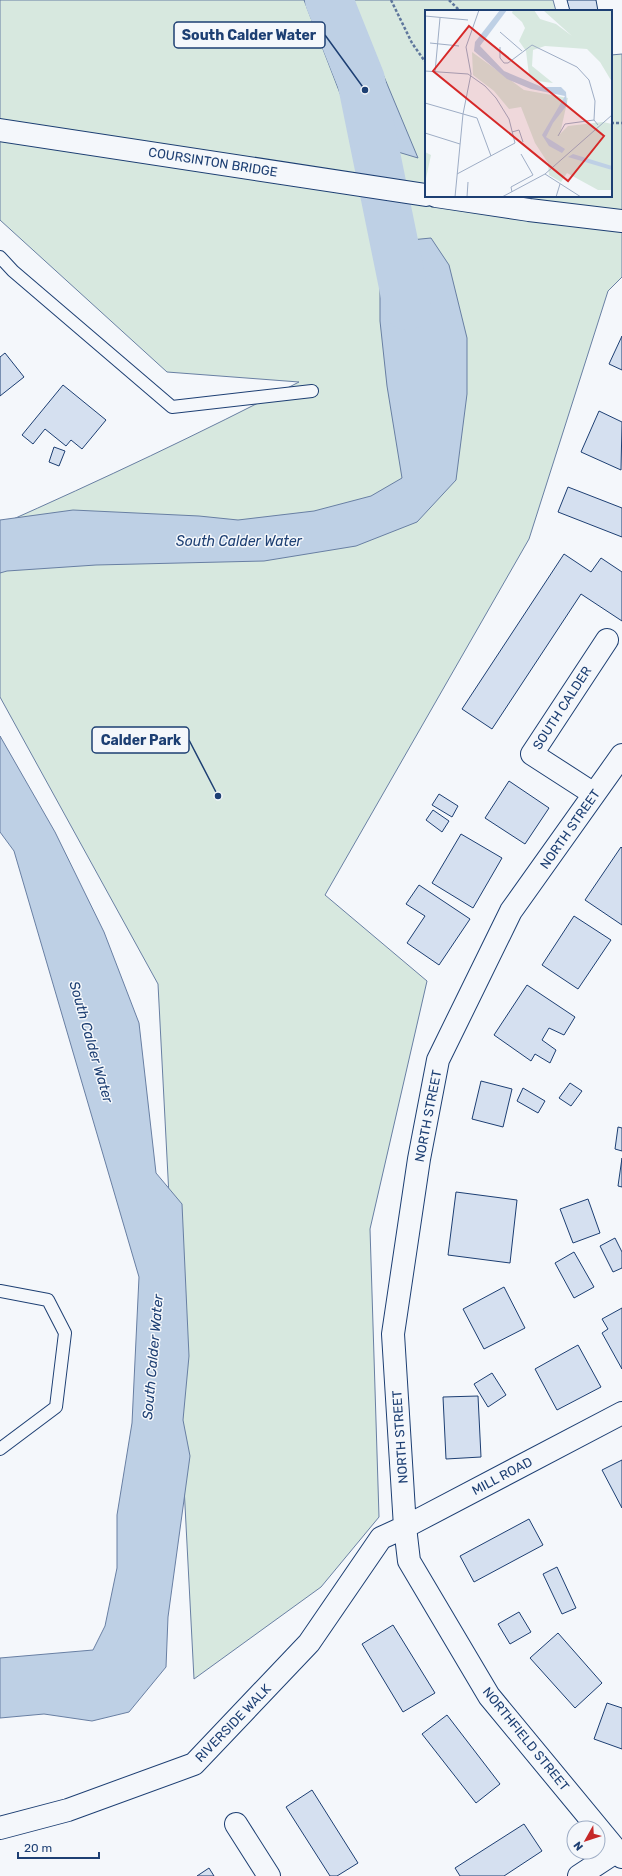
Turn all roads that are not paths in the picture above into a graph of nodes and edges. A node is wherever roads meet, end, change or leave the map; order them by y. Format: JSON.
{"nodes":[{"id":1,"x":0,"y":130,"type":"edge"},
{"id":2,"x":425,"y":194,"type":"edge"},
{"id":3,"x":443,"y":197,"type":"edge"},
{"id":4,"x":622,"y":221,"type":"edge"},
{"id":5,"x":0,"y":257,"type":"edge"},
{"id":6,"x":312,"y":391,"type":"dead end"},
{"id":7,"x":607,"y":640,"type":"dead end"},
{"id":8,"x":622,"y":755,"type":"edge"},
{"id":9,"x":594,"y":794,"type":"junction"},
{"id":10,"x":0,"y":1291,"type":"edge"},
{"id":11,"x":622,"y":1413,"type":"edge"},
{"id":12,"x":0,"y":1449,"type":"edge"},
{"id":13,"x":405,"y":1527,"type":"junction"},
{"id":14,"x":381,"y":1538,"type":"joint"},
{"id":15,"x":236,"y":1824,"type":"dead end"},
{"id":16,"x":0,"y":1828,"type":"edge"},
{"id":17,"x":620,"y":1854,"type":"edge"},
{"id":18,"x":269,"y":1876,"type":"edge"},
{"id":19,"x":579,"y":1876,"type":"edge"}],
"edges":[{"from":1,"to":2,"type":"street","name":"COURSINTON BRIDGE"},
{"from":3,"to":4,"type":"street"},
{"from":5,"to":6,"type":"lane"},
{"from":7,"to":9,"type":"street","name":"SOUTH CALDER"},
{"from":8,"to":9,"type":"street","name":"NORTH STREET"},
{"from":9,"to":13,"type":"street","name":"NORTH STREET"},
{"from":10,"to":12,"type":"lane"},
{"from":11,"to":13,"type":"street","name":"MILL ROAD"},
{"from":13,"to":14,"type":"street","name":"MILL ROAD"},
{"from":13,"to":17,"type":"street","name":"NORTHFIELD STREET"},
{"from":14,"to":16,"type":"street","name":"RIVERSIDE WALK"},
{"from":15,"to":18,"type":"street"},
{"from":17,"to":19,"type":"street"}]}
